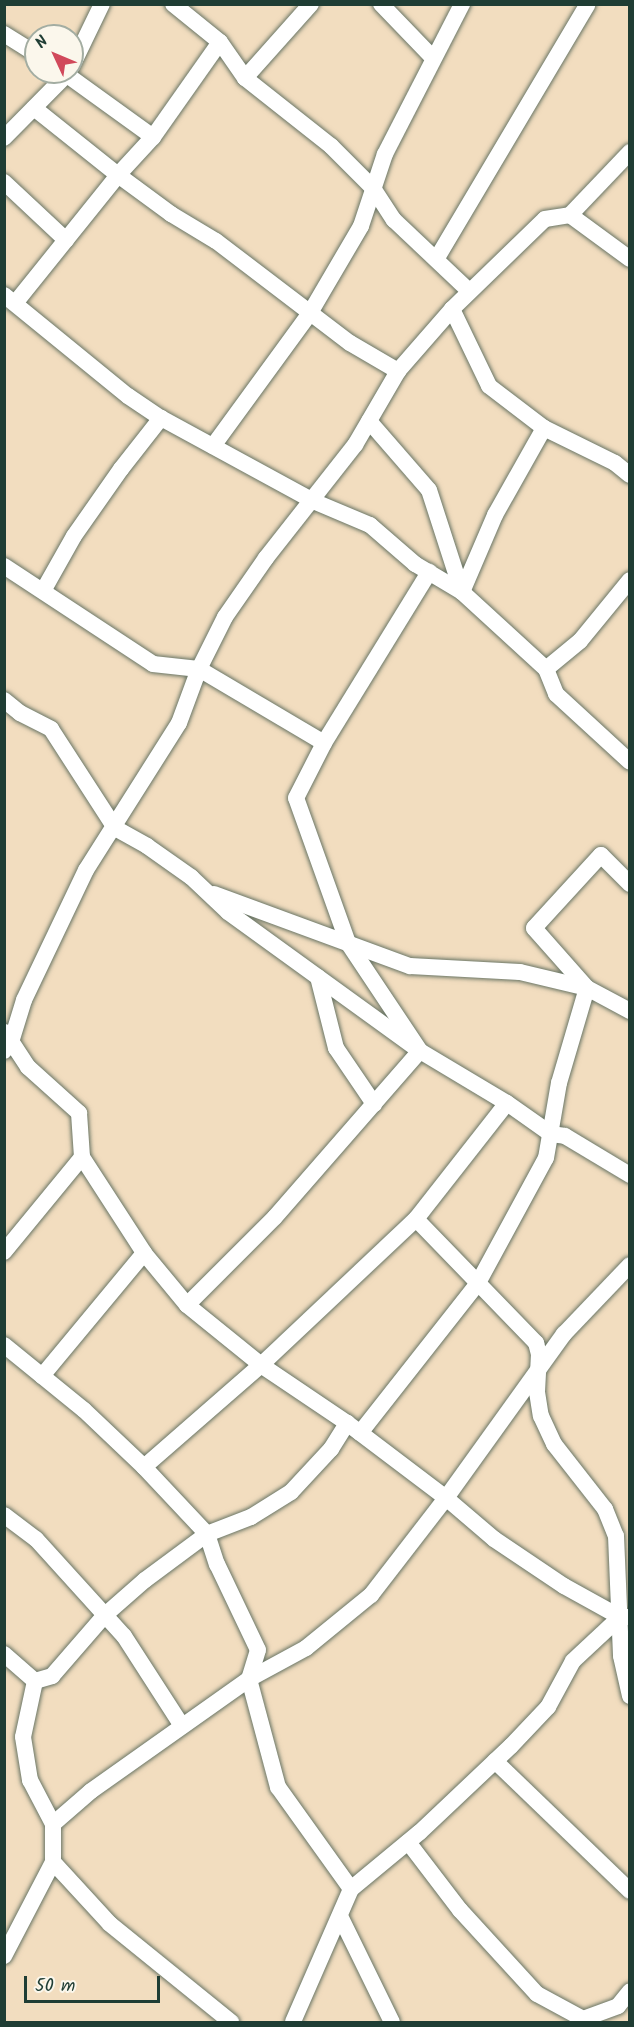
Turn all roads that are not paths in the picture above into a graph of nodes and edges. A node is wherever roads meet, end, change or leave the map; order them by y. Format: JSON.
{"nodes":[{"id":1,"x":102,"y":4,"type":"edge"},
{"id":2,"x":173,"y":4,"type":"edge"},
{"id":3,"x":311,"y":4,"type":"edge"},
{"id":4,"x":381,"y":4,"type":"edge"},
{"id":5,"x":462,"y":4,"type":"edge"},
{"id":6,"x":588,"y":4,"type":"edge"},
{"id":7,"x":4,"y":34,"type":"edge"},
{"id":8,"x":84,"y":39,"type":"edge"},
{"id":9,"x":220,"y":42,"type":"junction"},
{"id":10,"x":24,"y":46,"type":"edge"},
{"id":11,"x":433,"y":58,"type":"junction"},
{"id":12,"x":245,"y":78,"type":"junction"},
{"id":13,"x":84,"y":83,"type":"edge"},
{"id":14,"x":56,"y":84,"type":"edge"},
{"id":15,"x":34,"y":108,"type":"junction"},
{"id":16,"x":153,"y":137,"type":"junction"},
{"id":17,"x":4,"y":138,"type":"edge"},
{"id":18,"x":630,"y":152,"type":"edge"},
{"id":19,"x":118,"y":175,"type":"junction"},
{"id":20,"x":4,"y":182,"type":"edge"},
{"id":21,"x":373,"y":188,"type":"junction"},
{"id":22,"x":570,"y":215,"type":"junction"},
{"id":23,"x":66,"y":240,"type":"junction"},
{"id":24,"x":437,"y":258,"type":"junction"},
{"id":25,"x":630,"y":260,"type":"edge"},
{"id":26,"x":469,"y":291,"type":"junction"},
{"id":27,"x":10,"y":299,"type":"edge"},
{"id":28,"x":452,"y":309,"type":"junction"},
{"id":29,"x":310,"y":313,"type":"junction"},
{"id":30,"x":398,"y":371,"type":"junction"},
{"id":31,"x":162,"y":418,"type":"junction"},
{"id":32,"x":369,"y":421,"type":"junction"},
{"id":33,"x":544,"y":428,"type":"junction"},
{"id":34,"x":213,"y":446,"type":"junction"},
{"id":35,"x":630,"y":476,"type":"edge"},
{"id":36,"x":313,"y":501,"type":"junction"},
{"id":37,"x":4,"y":566,"type":"edge"},
{"id":38,"x":429,"y":572,"type":"junction"},
{"id":39,"x":630,"y":580,"type":"edge"},
{"id":40,"x":43,"y":591,"type":"junction"},
{"id":41,"x":462,"y":592,"type":"junction"},
{"id":42,"x":199,"y":669,"type":"junction"},
{"id":43,"x":546,"y":669,"type":"junction"},
{"id":44,"x":4,"y":700,"type":"edge"},
{"id":45,"x":324,"y":743,"type":"junction"},
{"id":46,"x":630,"y":762,"type":"edge"},
{"id":47,"x":115,"y":828,"type":"junction"},
{"id":48,"x":630,"y":884,"type":"edge"},
{"id":49,"x":208,"y":892,"type":"junction"},
{"id":50,"x":348,"y":943,"type":"junction"},
{"id":51,"x":318,"y":977,"type":"junction"},
{"id":52,"x":587,"y":988,"type":"junction"},
{"id":53,"x":630,"y":1011,"type":"edge"},
{"id":54,"x":7,"y":1040,"type":"edge"},
{"id":55,"x":420,"y":1051,"type":"junction"},
{"id":56,"x":507,"y":1103,"type":"junction"},
{"id":57,"x":374,"y":1104,"type":"junction"},
{"id":58,"x":551,"y":1134,"type":"junction"},
{"id":59,"x":82,"y":1157,"type":"junction"},
{"id":60,"x":630,"y":1175,"type":"edge"},
{"id":61,"x":416,"y":1219,"type":"junction"},
{"id":62,"x":4,"y":1252,"type":"edge"},
{"id":63,"x":144,"y":1253,"type":"junction"},
{"id":64,"x":630,"y":1265,"type":"edge"},
{"id":65,"x":477,"y":1283,"type":"junction"},
{"id":66,"x":188,"y":1305,"type":"junction"},
{"id":67,"x":4,"y":1345,"type":"edge"},
{"id":68,"x":261,"y":1365,"type":"junction"},
{"id":69,"x":537,"y":1373,"type":"junction"},
{"id":70,"x":42,"y":1376,"type":"junction"},
{"id":71,"x":354,"y":1428,"type":"junction"},
{"id":72,"x":144,"y":1467,"type":"junction"},
{"id":73,"x":446,"y":1498,"type":"junction"},
{"id":74,"x":4,"y":1515,"type":"edge"},
{"id":75,"x":207,"y":1534,"type":"junction"},
{"id":76,"x":105,"y":1615,"type":"junction"},
{"id":77,"x":625,"y":1617,"type":"edge"},
{"id":78,"x":4,"y":1654,"type":"edge"},
{"id":79,"x":249,"y":1679,"type":"junction"},
{"id":80,"x":35,"y":1681,"type":"junction"},
{"id":81,"x":630,"y":1696,"type":"edge"},
{"id":82,"x":182,"y":1726,"type":"junction"},
{"id":83,"x":495,"y":1761,"type":"junction"},
{"id":84,"x":53,"y":1824,"type":"junction"},
{"id":85,"x":408,"y":1842,"type":"junction"},
{"id":86,"x":53,"y":1862,"type":"junction"},
{"id":87,"x":351,"y":1889,"type":"junction"},
{"id":88,"x":630,"y":1891,"type":"edge"},
{"id":89,"x":340,"y":1916,"type":"junction"},
{"id":90,"x":4,"y":1956,"type":"edge"},
{"id":91,"x":630,"y":1991,"type":"edge"},
{"id":92,"x":231,"y":2022,"type":"edge"},
{"id":93,"x":293,"y":2022,"type":"edge"},
{"id":94,"x":392,"y":2022,"type":"edge"}],
"edges":[{"from":1,"to":8,"type":"street"},
{"from":2,"to":9,"type":"street"},
{"from":3,"to":12,"type":"street"},
{"from":4,"to":11,"type":"street"},
{"from":5,"to":11,"type":"street"},
{"from":6,"to":24,"type":"street"},
{"from":7,"to":10,"type":"street"},
{"from":9,"to":12,"type":"street"},
{"from":9,"to":16,"type":"street"},
{"from":11,"to":21,"type":"street"},
{"from":12,"to":21,"type":"street"},
{"from":13,"to":16,"type":"street"},
{"from":14,"to":15,"type":"street"},
{"from":15,"to":17,"type":"street"},
{"from":15,"to":19,"type":"street"},
{"from":16,"to":19,"type":"street"},
{"from":18,"to":22,"type":"street"},
{"from":19,"to":23,"type":"street"},
{"from":19,"to":29,"type":"street"},
{"from":20,"to":23,"type":"street"},
{"from":21,"to":24,"type":"street"},
{"from":21,"to":29,"type":"street"},
{"from":22,"to":25,"type":"street"},
{"from":22,"to":26,"type":"street"},
{"from":23,"to":27,"type":"street"},
{"from":24,"to":26,"type":"street"},
{"from":26,"to":28,"type":"street"},
{"from":27,"to":31,"type":"street"},
{"from":28,"to":30,"type":"street"},
{"from":28,"to":33,"type":"street"},
{"from":29,"to":30,"type":"street"},
{"from":29,"to":34,"type":"street"},
{"from":30,"to":32,"type":"street"},
{"from":31,"to":34,"type":"street"},
{"from":31,"to":40,"type":"street"},
{"from":32,"to":36,"type":"street"},
{"from":32,"to":41,"type":"street"},
{"from":33,"to":35,"type":"street"},
{"from":33,"to":41,"type":"street"},
{"from":34,"to":36,"type":"street"},
{"from":36,"to":38,"type":"street"},
{"from":36,"to":42,"type":"street"},
{"from":37,"to":40,"type":"street"},
{"from":38,"to":41,"type":"street"},
{"from":38,"to":45,"type":"street"},
{"from":39,"to":43,"type":"street"},
{"from":40,"to":42,"type":"street"},
{"from":41,"to":43,"type":"street"},
{"from":42,"to":45,"type":"street"},
{"from":42,"to":47,"type":"street"},
{"from":43,"to":46,"type":"street"},
{"from":44,"to":47,"type":"street"},
{"from":45,"to":50,"type":"street"},
{"from":47,"to":49,"type":"street"},
{"from":47,"to":54,"type":"street"},
{"from":48,"to":52,"type":"street"},
{"from":49,"to":50,"type":"street"},
{"from":49,"to":51,"type":"street"},
{"from":50,"to":52,"type":"street"},
{"from":50,"to":55,"type":"street"},
{"from":51,"to":55,"type":"street"},
{"from":51,"to":57,"type":"street"},
{"from":52,"to":53,"type":"street"},
{"from":52,"to":58,"type":"street"},
{"from":54,"to":59,"type":"street"},
{"from":55,"to":56,"type":"street"},
{"from":55,"to":57,"type":"street"},
{"from":56,"to":58,"type":"street"},
{"from":56,"to":61,"type":"street"},
{"from":57,"to":66,"type":"street"},
{"from":58,"to":60,"type":"street"},
{"from":58,"to":65,"type":"street"},
{"from":59,"to":62,"type":"street"},
{"from":59,"to":63,"type":"street"},
{"from":61,"to":65,"type":"street"},
{"from":61,"to":68,"type":"street"},
{"from":63,"to":66,"type":"street"},
{"from":63,"to":70,"type":"street"},
{"from":64,"to":69,"type":"street"},
{"from":65,"to":69,"type":"street"},
{"from":65,"to":71,"type":"street"},
{"from":66,"to":68,"type":"street"},
{"from":67,"to":70,"type":"street"},
{"from":68,"to":71,"type":"street"},
{"from":68,"to":72,"type":"street"},
{"from":69,"to":73,"type":"street"},
{"from":69,"to":77,"type":"street"},
{"from":70,"to":72,"type":"street"},
{"from":71,"to":73,"type":"street"},
{"from":71,"to":75,"type":"street"},
{"from":72,"to":75,"type":"street"},
{"from":73,"to":77,"type":"street"},
{"from":73,"to":79,"type":"street"},
{"from":74,"to":76,"type":"street"},
{"from":75,"to":76,"type":"street"},
{"from":75,"to":79,"type":"street"},
{"from":76,"to":80,"type":"street"},
{"from":76,"to":82,"type":"street"},
{"from":77,"to":81,"type":"street"},
{"from":77,"to":83,"type":"street"},
{"from":78,"to":80,"type":"street"},
{"from":79,"to":82,"type":"street"},
{"from":79,"to":87,"type":"street"},
{"from":80,"to":84,"type":"street"},
{"from":82,"to":84,"type":"street"},
{"from":83,"to":85,"type":"street"},
{"from":83,"to":88,"type":"street"},
{"from":84,"to":86,"type":"street"},
{"from":85,"to":87,"type":"street"},
{"from":85,"to":91,"type":"street"},
{"from":86,"to":90,"type":"street"},
{"from":86,"to":92,"type":"street"},
{"from":87,"to":89,"type":"street"},
{"from":89,"to":93,"type":"street"},
{"from":89,"to":94,"type":"street"}]}
